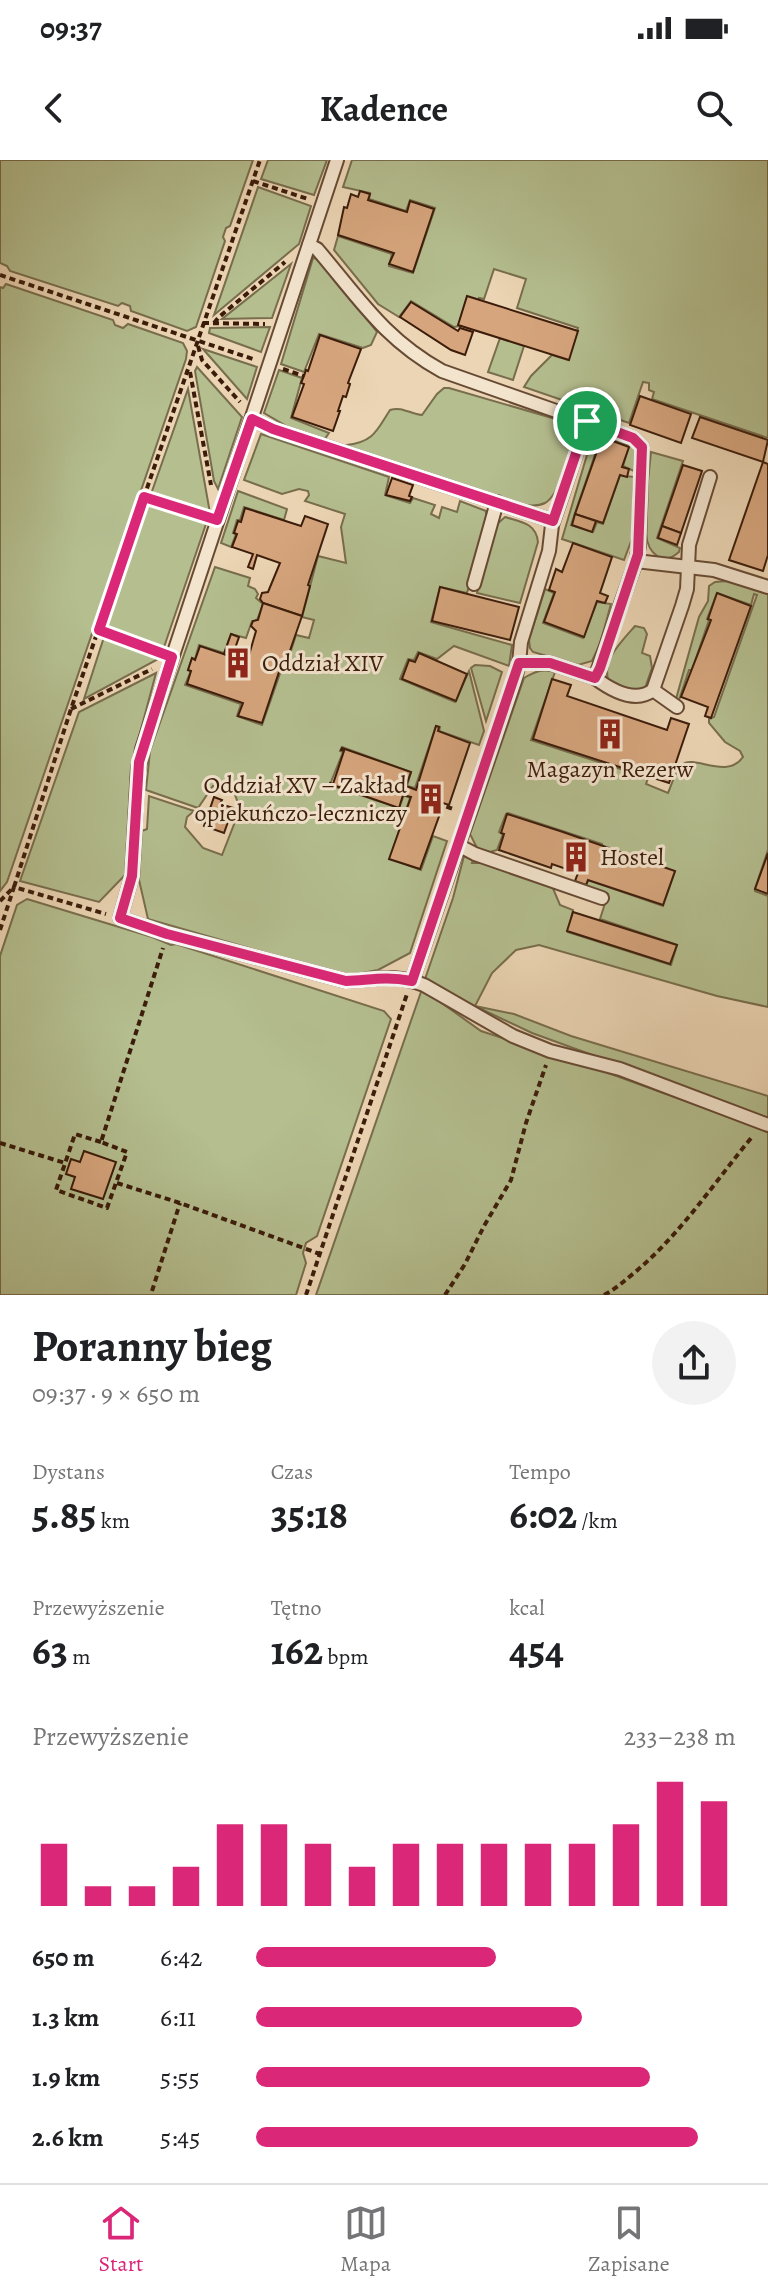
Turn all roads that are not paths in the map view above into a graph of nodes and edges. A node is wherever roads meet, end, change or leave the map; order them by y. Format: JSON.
{"nodes":[{"id":1,"x":337,"y":160,"type":"edge"},
{"id":2,"x":307,"y":249,"type":"junction"},
{"id":3,"x":252,"y":419,"type":"junction"},
{"id":4,"x":587,"y":421,"type":"junction"},
{"id":5,"x":710,"y":477,"type":"dead end"},
{"id":6,"x":497,"y":502,"type":"junction"},
{"id":7,"x":553,"y":521,"type":"junction"},
{"id":8,"x":636,"y":561,"type":"junction"},
{"id":9,"x":688,"y":566,"type":"junction"},
{"id":10,"x":474,"y":584,"type":"dead end"},
{"id":11,"x":768,"y":587,"type":"edge"},
{"id":12,"x":519,"y":663,"type":"junction"},
{"id":13,"x":595,"y":678,"type":"junction"},
{"id":14,"x":653,"y":690,"type":"junction"},
{"id":15,"x":677,"y":707,"type":"dead end"},
{"id":16,"x":458,"y":845,"type":"junction"},
{"id":17,"x":602,"y":898,"type":"dead end"},
{"id":18,"x":412,"y":981,"type":"junction"},
{"id":19,"x":766,"y":1124,"type":"edge"}],
"edges":[{"from":1,"to":2,"type":"lane"},
{"from":2,"to":3,"type":"lane"},
{"from":2,"to":4,"type":"lane"},
{"from":3,"to":6,"type":"lane"},
{"from":3,"to":18,"type":"lane"},
{"from":4,"to":7,"type":"lane"},
{"from":4,"to":8,"type":"lane"},
{"from":5,"to":9,"type":"lane"},
{"from":6,"to":7,"type":"lane"},
{"from":6,"to":10,"type":"lane"},
{"from":7,"to":12,"type":"lane"},
{"from":8,"to":9,"type":"lane"},
{"from":8,"to":13,"type":"lane"},
{"from":9,"to":11,"type":"lane"},
{"from":9,"to":14,"type":"lane"},
{"from":12,"to":13,"type":"lane"},
{"from":12,"to":16,"type":"lane"},
{"from":13,"to":14,"type":"lane"},
{"from":14,"to":15,"type":"lane"},
{"from":16,"to":17,"type":"lane"},
{"from":16,"to":18,"type":"lane"},
{"from":18,"to":19,"type":"lane"}]}
